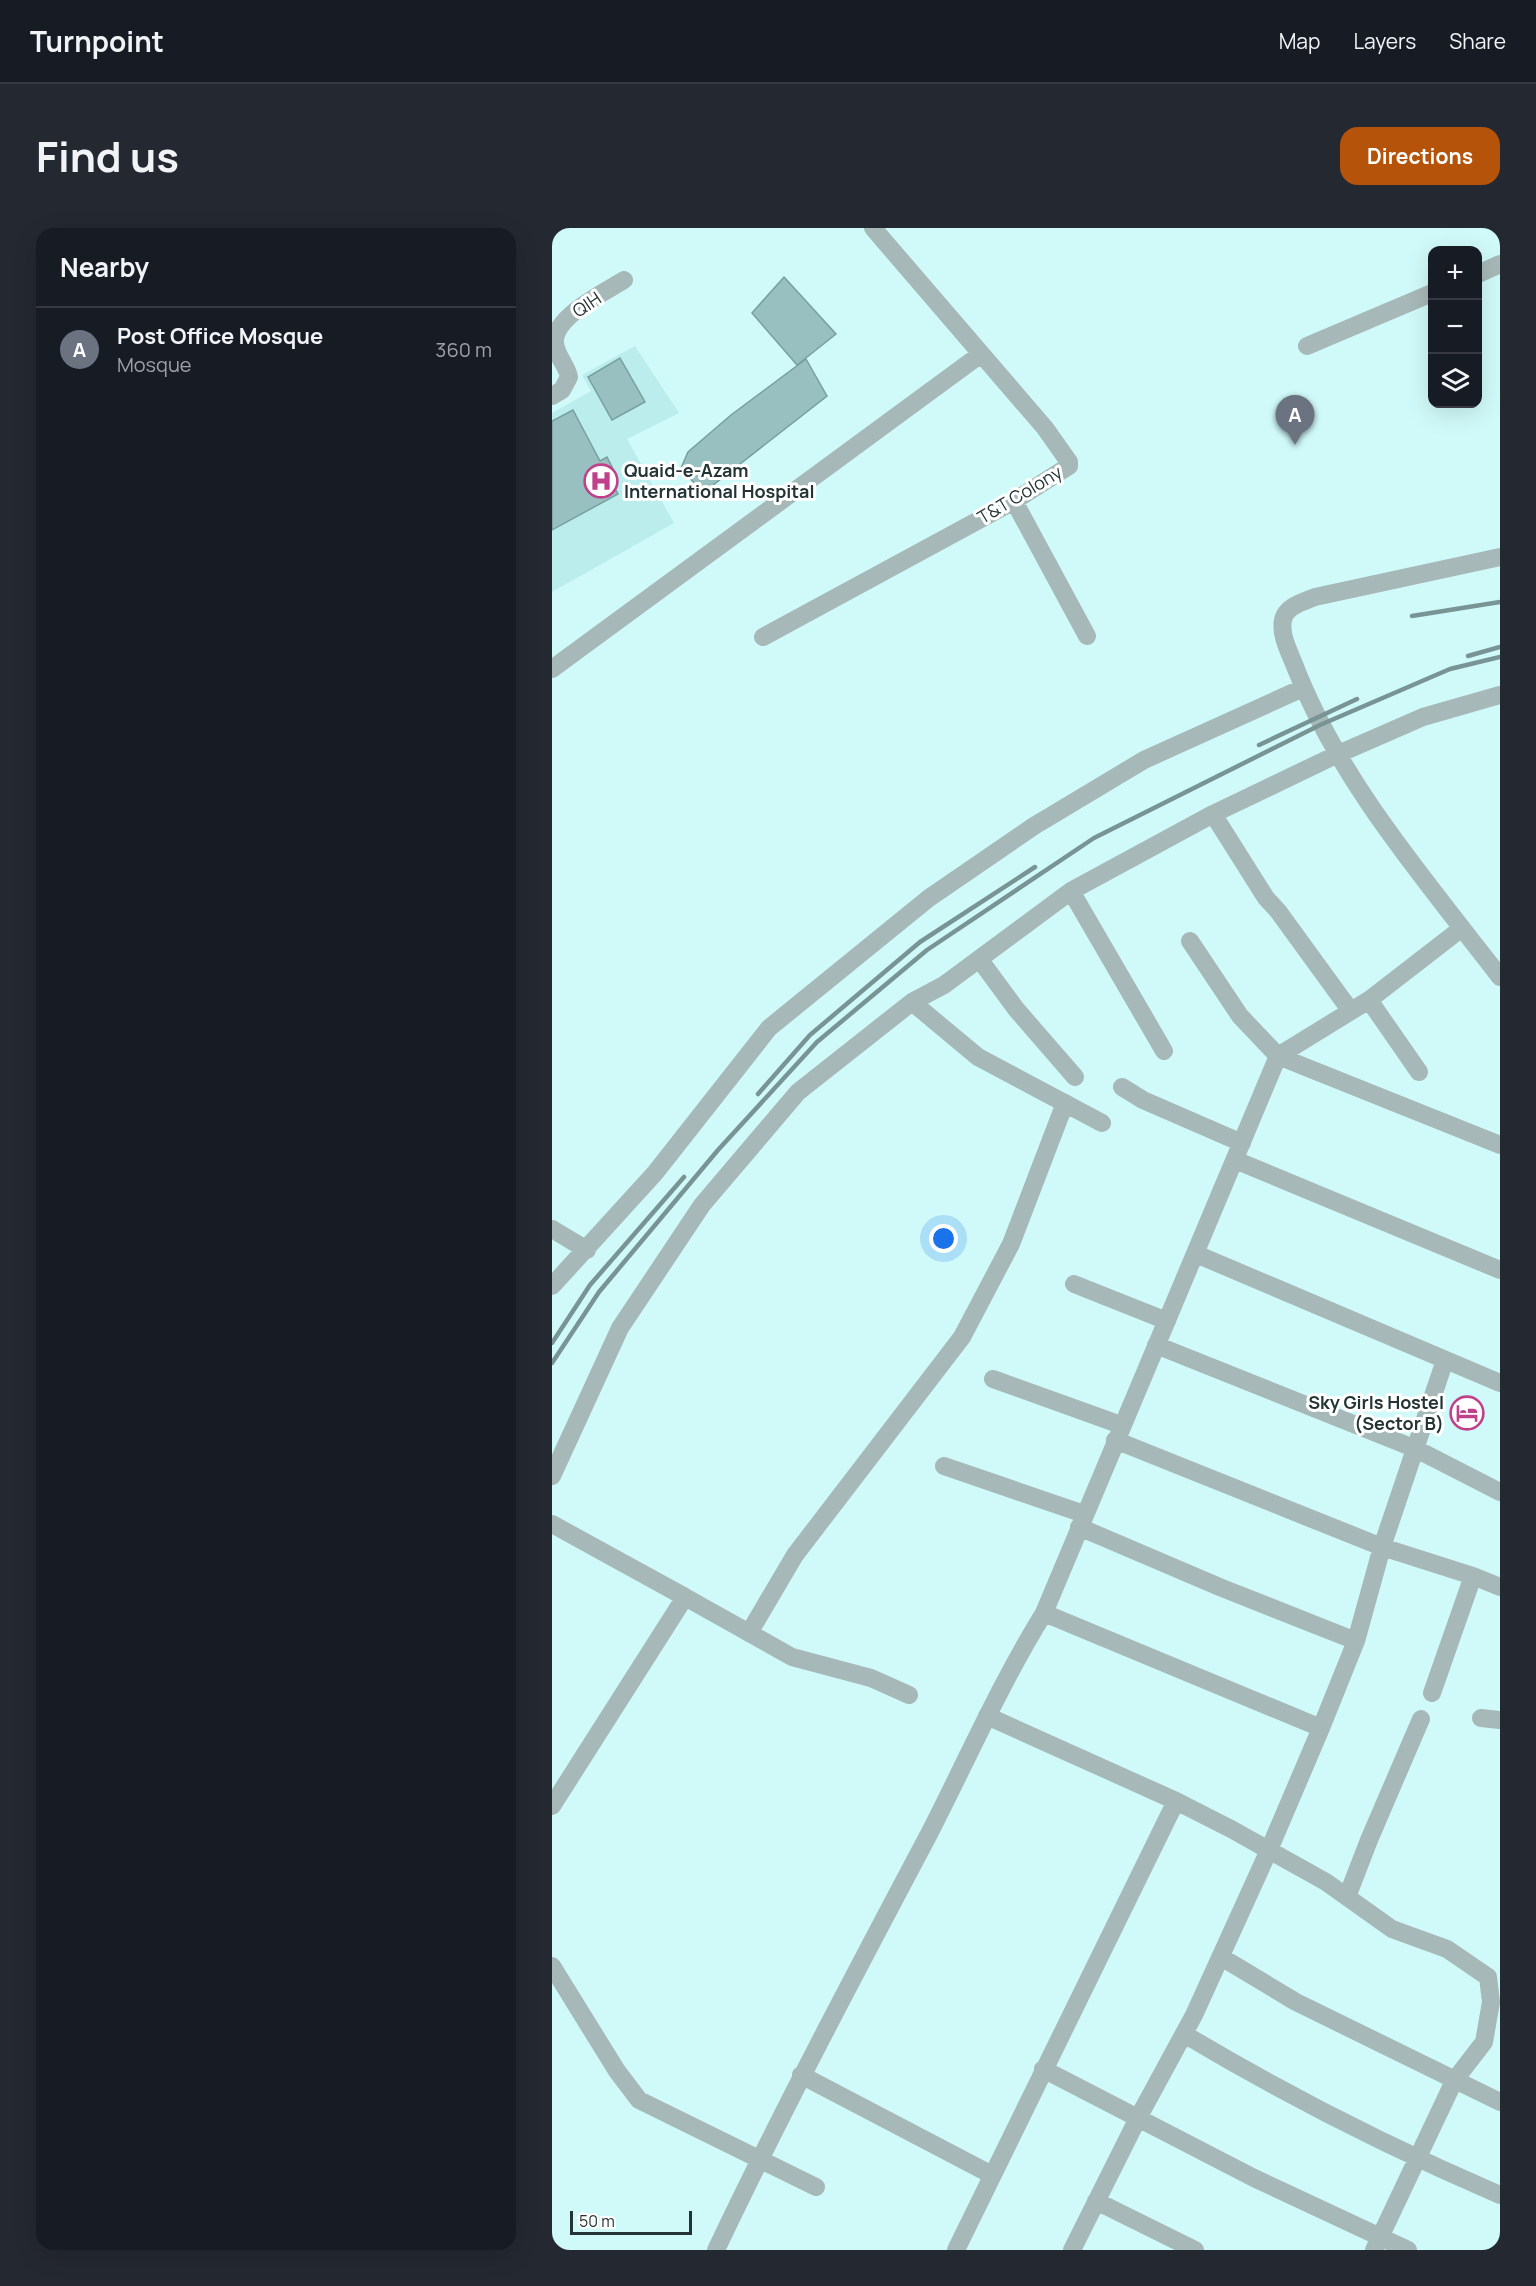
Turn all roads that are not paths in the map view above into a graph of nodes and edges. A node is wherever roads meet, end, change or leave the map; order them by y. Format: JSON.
{"nodes":[{"id":1,"x":873,"y":228,"type":"edge"},
{"id":2,"x":1500,"y":264,"type":"edge"},
{"id":3,"x":1482,"y":271,"type":"edge"},
{"id":4,"x":624,"y":280,"type":"dead end"},
{"id":5,"x":1428,"y":295,"type":"edge"},
{"id":6,"x":1307,"y":346,"type":"dead end"},
{"id":7,"x":981,"y":354,"type":"junction"},
{"id":8,"x":552,"y":396,"type":"edge"},
{"id":9,"x":1014,"y":501,"type":"junction"},
{"id":10,"x":1500,"y":558,"type":"edge"},
{"id":11,"x":1087,"y":636,"type":"dead end"},
{"id":12,"x":763,"y":637,"type":"dead end"},
{"id":13,"x":552,"y":669,"type":"edge"},
{"id":14,"x":1303,"y":688,"type":"junction"},
{"id":15,"x":1498,"y":698,"type":"edge"},
{"id":16,"x":1336,"y":755,"type":"junction"},
{"id":17,"x":1213,"y":814,"type":"junction"},
{"id":18,"x":1071,"y":891,"type":"junction"},
{"id":19,"x":1462,"y":928,"type":"junction"},
{"id":20,"x":1190,"y":941,"type":"dead end"},
{"id":21,"x":980,"y":960,"type":"junction"},
{"id":22,"x":1500,"y":977,"type":"edge"},
{"id":23,"x":1369,"y":1000,"type":"junction"},
{"id":24,"x":912,"y":1002,"type":"junction"},
{"id":25,"x":1350,"y":1010,"type":"junction"},
{"id":26,"x":1164,"y":1051,"type":"dead end"},
{"id":27,"x":1278,"y":1056,"type":"junction"},
{"id":28,"x":1419,"y":1072,"type":"dead end"},
{"id":29,"x":1076,"y":1077,"type":"dead end"},
{"id":30,"x":1122,"y":1087,"type":"dead end"},
{"id":31,"x":1065,"y":1103,"type":"junction"},
{"id":32,"x":1102,"y":1123,"type":"dead end"},
{"id":33,"x":1500,"y":1145,"type":"edge"},
{"id":34,"x":1239,"y":1152,"type":"junction"},
{"id":35,"x":552,"y":1229,"type":"edge"},
{"id":36,"x":587,"y":1250,"type":"junction"},
{"id":37,"x":1196,"y":1254,"type":"junction"},
{"id":38,"x":1500,"y":1270,"type":"edge"},
{"id":39,"x":1074,"y":1284,"type":"dead end"},
{"id":40,"x":552,"y":1286,"type":"edge"},
{"id":41,"x":1167,"y":1321,"type":"junction"},
{"id":42,"x":1156,"y":1345,"type":"junction"},
{"id":43,"x":1444,"y":1360,"type":"junction"},
{"id":44,"x":993,"y":1378,"type":"dead end"},
{"id":45,"x":1500,"y":1383,"type":"edge"},
{"id":46,"x":1118,"y":1432,"type":"junction"},
{"id":47,"x":1416,"y":1449,"type":"junction"},
{"id":48,"x":944,"y":1466,"type":"dead end"},
{"id":49,"x":552,"y":1476,"type":"edge"},
{"id":50,"x":1500,"y":1491,"type":"edge"},
{"id":51,"x":1081,"y":1520,"type":"junction"},
{"id":52,"x":552,"y":1524,"type":"edge"},
{"id":53,"x":1382,"y":1547,"type":"junction"},
{"id":54,"x":1473,"y":1576,"type":"junction"},
{"id":55,"x":1500,"y":1587,"type":"edge"},
{"id":56,"x":685,"y":1597,"type":"junction"},
{"id":57,"x":1044,"y":1613,"type":"junction"},
{"id":58,"x":749,"y":1634,"type":"junction"},
{"id":59,"x":1356,"y":1641,"type":"junction"},
{"id":60,"x":1432,"y":1694,"type":"dead end"},
{"id":61,"x":909,"y":1695,"type":"dead end"},
{"id":62,"x":987,"y":1716,"type":"junction"},
{"id":63,"x":1481,"y":1718,"type":"dead end"},
{"id":64,"x":1421,"y":1719,"type":"dead end"},
{"id":65,"x":1500,"y":1720,"type":"edge"},
{"id":66,"x":1321,"y":1728,"type":"junction"},
{"id":67,"x":1176,"y":1801,"type":"junction"},
{"id":68,"x":552,"y":1806,"type":"edge"},
{"id":69,"x":1269,"y":1850,"type":"junction"},
{"id":70,"x":1347,"y":1897,"type":"junction"},
{"id":71,"x":1221,"y":1957,"type":"junction"},
{"id":72,"x":552,"y":1966,"type":"edge"},
{"id":73,"x":1184,"y":2034,"type":"junction"},
{"id":74,"x":1043,"y":2069,"type":"junction"},
{"id":75,"x":801,"y":2076,"type":"junction"},
{"id":76,"x":1454,"y":2081,"type":"junction"},
{"id":77,"x":1500,"y":2102,"type":"edge"},
{"id":78,"x":1137,"y":2120,"type":"junction"},
{"id":79,"x":759,"y":2158,"type":"junction"},
{"id":80,"x":1417,"y":2160,"type":"junction"},
{"id":81,"x":992,"y":2175,"type":"junction"},
{"id":82,"x":816,"y":2187,"type":"dead end"},
{"id":83,"x":1500,"y":2195,"type":"edge"},
{"id":84,"x":1096,"y":2201,"type":"junction"},
{"id":85,"x":1377,"y":2243,"type":"edge"},
{"id":86,"x":716,"y":2250,"type":"edge"},
{"id":87,"x":956,"y":2250,"type":"edge"},
{"id":88,"x":1072,"y":2250,"type":"edge"},
{"id":89,"x":1195,"y":2250,"type":"edge"},
{"id":90,"x":1408,"y":2250,"type":"edge"}],
"edges":[{"from":1,"to":7,"type":"street","name":"T&T Colony"},
{"from":2,"to":3,"type":"street"},
{"from":4,"to":8,"type":"street","name":"QIH"},
{"from":5,"to":6,"type":"street"},
{"from":7,"to":9,"type":"street","name":"T&T Colony"},
{"from":7,"to":13,"type":"street"},
{"from":9,"to":11,"type":"street"},
{"from":9,"to":12,"type":"street","name":"T&T Colony"},
{"from":10,"to":14,"type":"street"},
{"from":14,"to":16,"type":"street"},
{"from":14,"to":36,"type":"street"},
{"from":15,"to":16,"type":"street"},
{"from":16,"to":17,"type":"street"},
{"from":16,"to":19,"type":"street"},
{"from":17,"to":18,"type":"street"},
{"from":17,"to":25,"type":"street"},
{"from":18,"to":21,"type":"street"},
{"from":18,"to":26,"type":"street"},
{"from":19,"to":22,"type":"street"},
{"from":19,"to":23,"type":"street"},
{"from":20,"to":27,"type":"street"},
{"from":21,"to":24,"type":"street"},
{"from":21,"to":29,"type":"street"},
{"from":23,"to":25,"type":"street"},
{"from":23,"to":28,"type":"street"},
{"from":24,"to":31,"type":"street"},
{"from":24,"to":49,"type":"street"},
{"from":25,"to":27,"type":"street"},
{"from":27,"to":33,"type":"street"},
{"from":27,"to":34,"type":"street"},
{"from":30,"to":34,"type":"street"},
{"from":31,"to":32,"type":"street"},
{"from":31,"to":58,"type":"street"},
{"from":34,"to":37,"type":"street"},
{"from":34,"to":38,"type":"street"},
{"from":35,"to":36,"type":"street"},
{"from":36,"to":40,"type":"street"},
{"from":37,"to":41,"type":"street"},
{"from":37,"to":43,"type":"street"},
{"from":39,"to":41,"type":"street"},
{"from":41,"to":42,"type":"street"},
{"from":42,"to":46,"type":"street"},
{"from":42,"to":47,"type":"street"},
{"from":43,"to":45,"type":"street"},
{"from":43,"to":47,"type":"street"},
{"from":44,"to":46,"type":"street"},
{"from":46,"to":51,"type":"street"},
{"from":46,"to":53,"type":"street"},
{"from":47,"to":50,"type":"street"},
{"from":47,"to":53,"type":"street"},
{"from":48,"to":51,"type":"street"},
{"from":51,"to":57,"type":"street"},
{"from":51,"to":59,"type":"street"},
{"from":52,"to":56,"type":"street"},
{"from":53,"to":54,"type":"street"},
{"from":53,"to":59,"type":"street"},
{"from":54,"to":55,"type":"street"},
{"from":54,"to":60,"type":"street"},
{"from":56,"to":58,"type":"street"},
{"from":56,"to":68,"type":"street"},
{"from":57,"to":62,"type":"street"},
{"from":57,"to":66,"type":"street"},
{"from":58,"to":61,"type":"street"},
{"from":59,"to":66,"type":"street"},
{"from":62,"to":67,"type":"street"},
{"from":62,"to":75,"type":"street"},
{"from":63,"to":65,"type":"street"},
{"from":64,"to":70,"type":"street"},
{"from":66,"to":69,"type":"street"},
{"from":67,"to":69,"type":"street"},
{"from":67,"to":74,"type":"street"},
{"from":69,"to":70,"type":"street"},
{"from":69,"to":71,"type":"street"},
{"from":70,"to":76,"type":"street"},
{"from":71,"to":73,"type":"street"},
{"from":71,"to":76,"type":"street"},
{"from":72,"to":79,"type":"street"},
{"from":73,"to":78,"type":"street"},
{"from":73,"to":80,"type":"street"},
{"from":74,"to":78,"type":"street"},
{"from":74,"to":81,"type":"street"},
{"from":75,"to":79,"type":"street"},
{"from":75,"to":81,"type":"street"},
{"from":76,"to":77,"type":"street"},
{"from":76,"to":80,"type":"street"},
{"from":78,"to":84,"type":"street"},
{"from":78,"to":85,"type":"street"},
{"from":79,"to":82,"type":"street"},
{"from":79,"to":86,"type":"street"},
{"from":80,"to":83,"type":"street"},
{"from":80,"to":85,"type":"street"},
{"from":81,"to":87,"type":"street"},
{"from":84,"to":88,"type":"street"},
{"from":84,"to":89,"type":"street"},
{"from":85,"to":90,"type":"street"}]}
